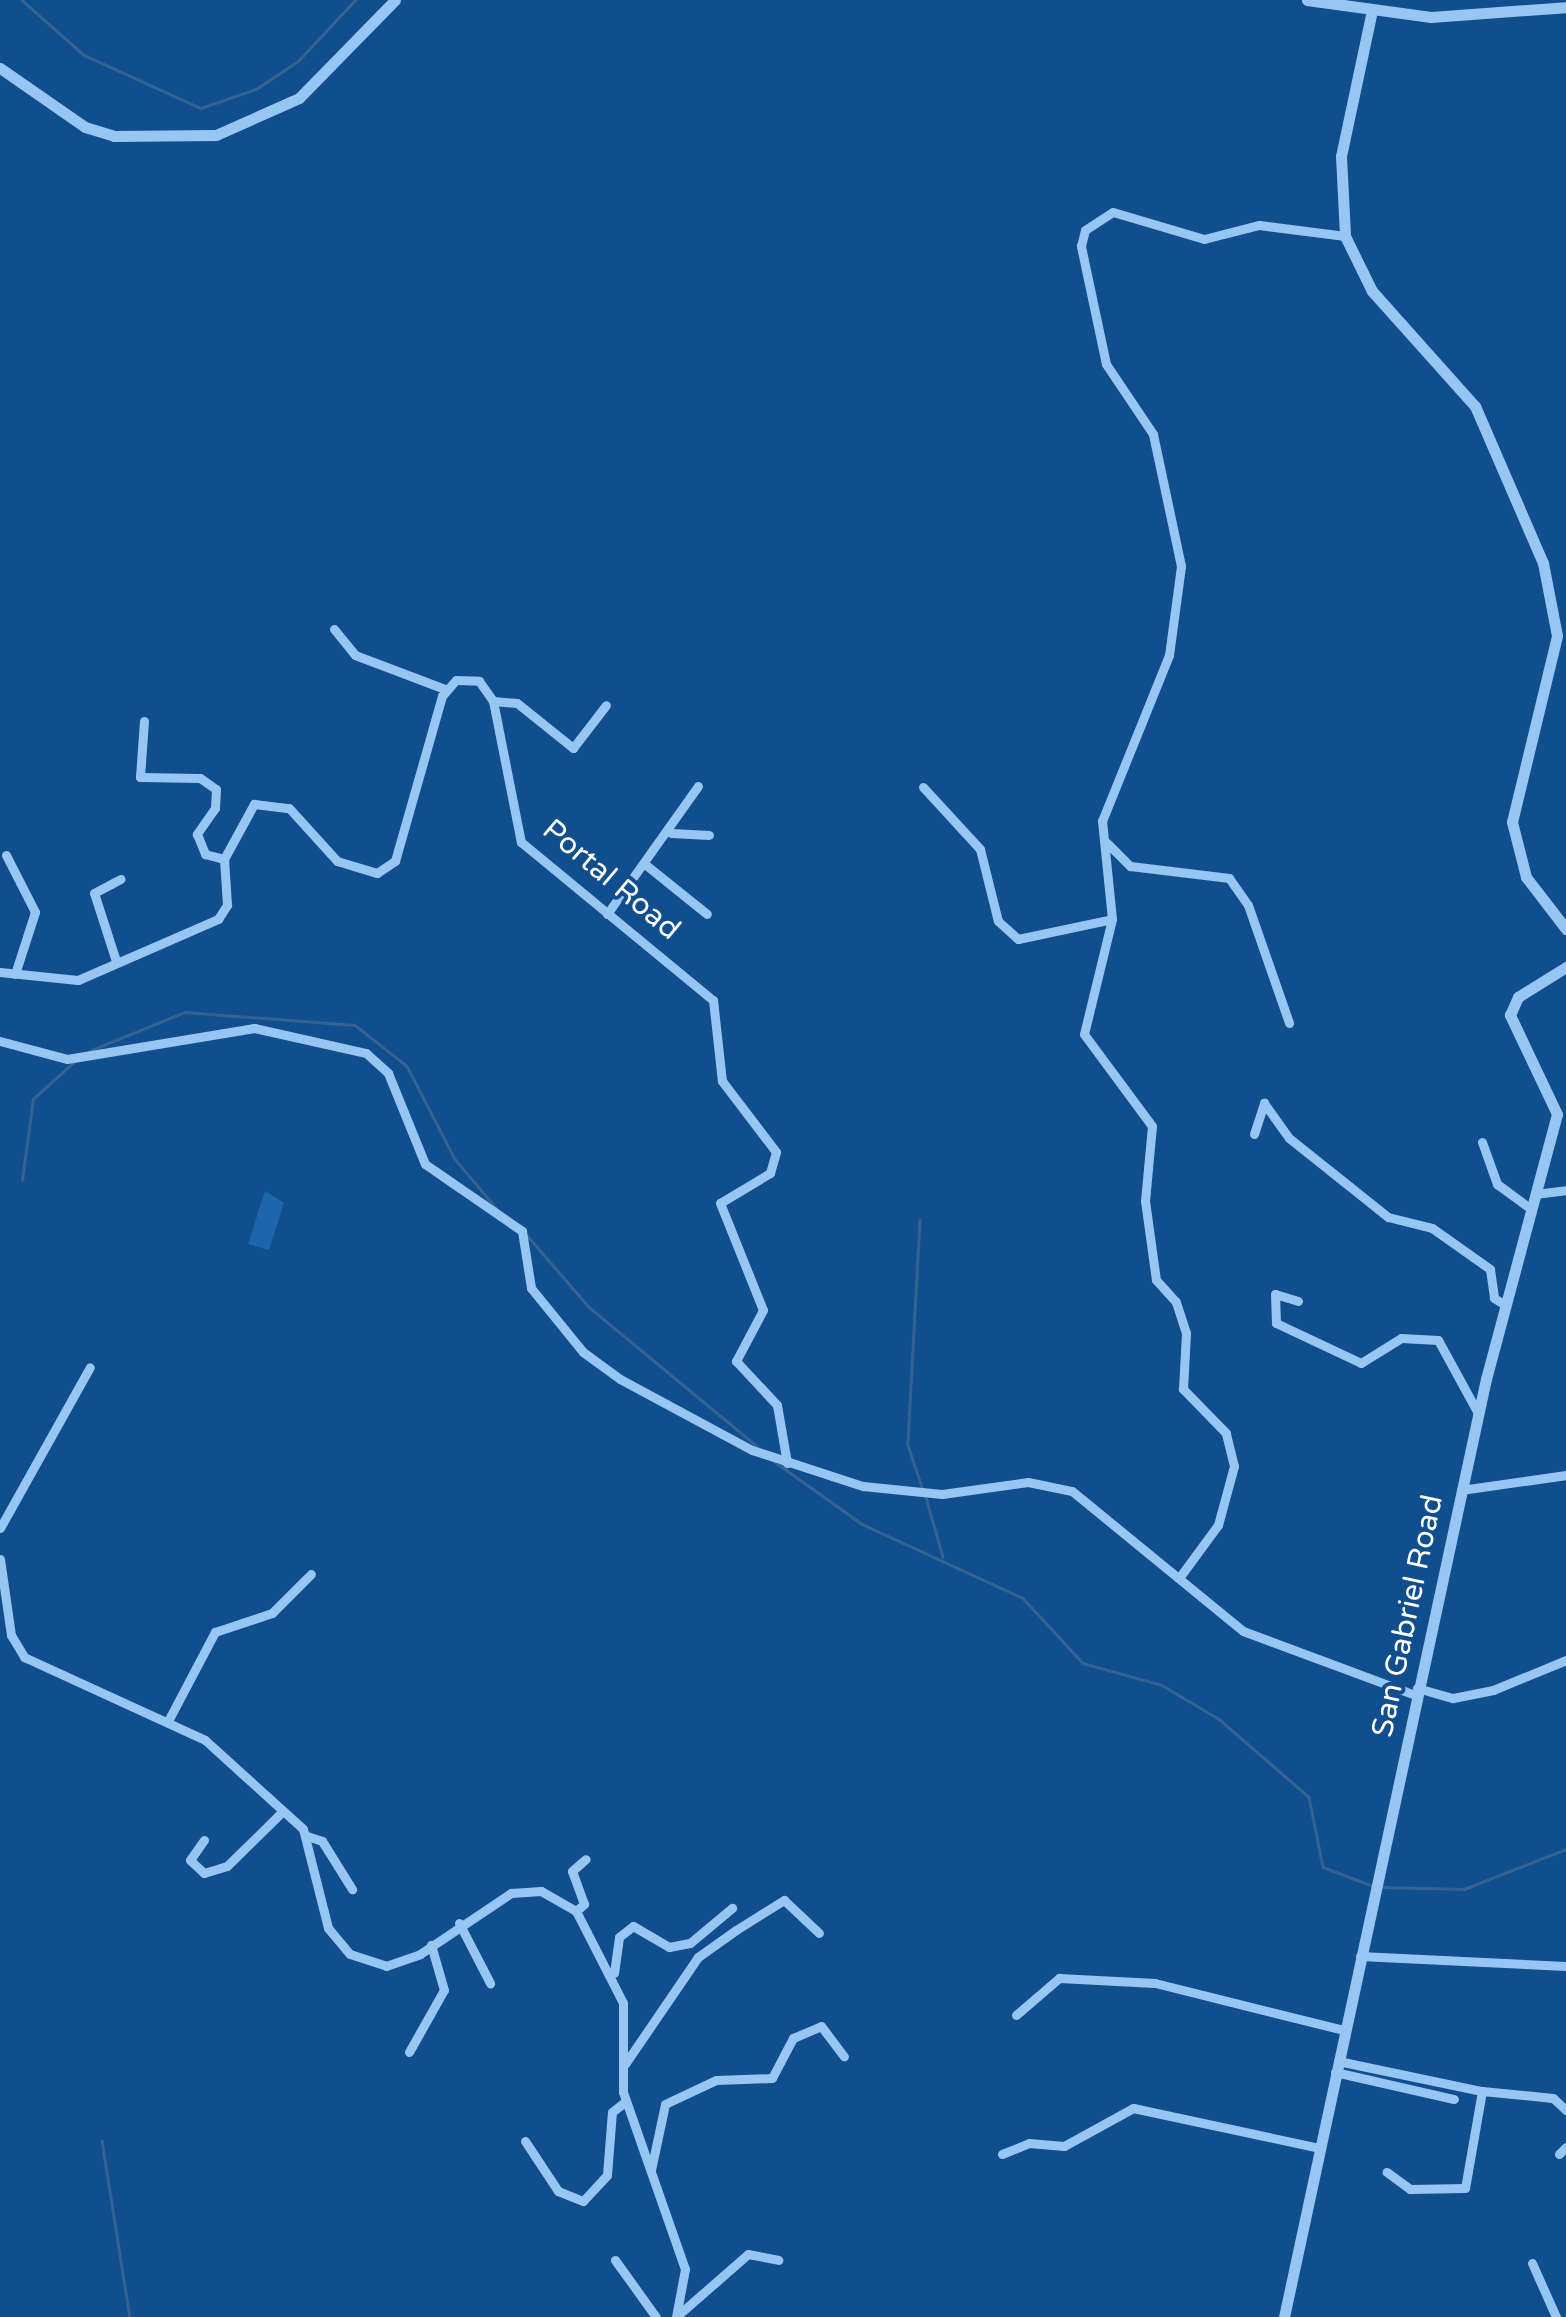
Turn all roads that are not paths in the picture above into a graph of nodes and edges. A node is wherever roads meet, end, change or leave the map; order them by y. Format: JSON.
{"nodes":[{"id":1,"x":394,"y":0,"type":"edge"},
{"id":2,"x":1307,"y":0,"type":"edge"},
{"id":3,"x":1566,"y":7,"type":"edge"},
{"id":4,"x":1370,"y":15,"type":"junction"},
{"id":5,"x":0,"y":68,"type":"edge"},
{"id":6,"x":1345,"y":236,"type":"junction"},
{"id":7,"x":334,"y":630,"type":"dead end"},
{"id":8,"x":445,"y":689,"type":"junction"},
{"id":9,"x":494,"y":701,"type":"junction"},
{"id":10,"x":606,"y":705,"type":"dead end"},
{"id":11,"x":144,"y":720,"type":"dead end"},
{"id":12,"x":698,"y":786,"type":"dead end"},
{"id":13,"x":923,"y":788,"type":"dead end"},
{"id":14,"x":671,"y":833,"type":"junction"},
{"id":15,"x":709,"y":835,"type":"dead end"},
{"id":16,"x":1105,"y":841,"type":"junction"},
{"id":17,"x":6,"y":856,"type":"dead end"},
{"id":18,"x":224,"y":859,"type":"junction"},
{"id":19,"x":646,"y":865,"type":"junction"},
{"id":20,"x":120,"y":878,"type":"dead end"},
{"id":21,"x":607,"y":914,"type":"junction"},
{"id":22,"x":708,"y":914,"type":"dead end"},
{"id":23,"x":1112,"y":919,"type":"junction"},
{"id":24,"x":1566,"y":929,"type":"edge"},
{"id":25,"x":116,"y":961,"type":"junction"},
{"id":26,"x":1566,"y":968,"type":"edge"},
{"id":27,"x":0,"y":972,"type":"edge"},
{"id":28,"x":16,"y":974,"type":"junction"},
{"id":29,"x":1290,"y":1023,"type":"dead end"},
{"id":30,"x":0,"y":1041,"type":"edge"},
{"id":31,"x":1254,"y":1134,"type":"dead end"},
{"id":32,"x":1482,"y":1142,"type":"dead end"},
{"id":33,"x":1566,"y":1190,"type":"edge"},
{"id":34,"x":1535,"y":1194,"type":"junction"},
{"id":35,"x":1531,"y":1209,"type":"junction"},
{"id":36,"x":1298,"y":1301,"type":"dead end"},
{"id":37,"x":1505,"y":1305,"type":"junction"},
{"id":38,"x":90,"y":1367,"type":"dead end"},
{"id":39,"x":1478,"y":1413,"type":"junction"},
{"id":40,"x":786,"y":1463,"type":"junction"},
{"id":41,"x":1566,"y":1475,"type":"edge"},
{"id":42,"x":1461,"y":1490,"type":"junction"},
{"id":43,"x":0,"y":1528,"type":"edge"},
{"id":44,"x":0,"y":1558,"type":"edge"},
{"id":45,"x":311,"y":1574,"type":"dead end"},
{"id":46,"x":1178,"y":1578,"type":"junction"},
{"id":47,"x":1566,"y":1660,"type":"edge"},
{"id":48,"x":1416,"y":1691,"type":"junction"},
{"id":49,"x":168,"y":1722,"type":"junction"},
{"id":50,"x":284,"y":1811,"type":"junction"},
{"id":51,"x":307,"y":1836,"type":"junction"},
{"id":52,"x":204,"y":1840,"type":"dead end"},
{"id":53,"x":586,"y":1860,"type":"dead end"},
{"id":54,"x":352,"y":1889,"type":"dead end"},
{"id":55,"x":732,"y":1908,"type":"dead end"},
{"id":56,"x":576,"y":1911,"type":"junction"},
{"id":57,"x":459,"y":1923,"type":"junction"},
{"id":58,"x":819,"y":1933,"type":"dead end"},
{"id":59,"x":431,"y":1945,"type":"junction"},
{"id":60,"x":1360,"y":1956,"type":"junction"},
{"id":61,"x":1566,"y":1966,"type":"edge"},
{"id":62,"x":614,"y":1976,"type":"junction"},
{"id":63,"x":490,"y":1983,"type":"dead end"},
{"id":64,"x":1016,"y":2015,"type":"dead end"},
{"id":65,"x":1344,"y":2030,"type":"junction"},
{"id":66,"x":409,"y":2052,"type":"dead end"},
{"id":67,"x":844,"y":2056,"type":"dead end"},
{"id":68,"x":623,"y":2066,"type":"junction"},
{"id":69,"x":1336,"y":2066,"type":"junction"},
{"id":70,"x":1482,"y":2091,"type":"junction"},
{"id":71,"x":1454,"y":2099,"type":"dead end"},
{"id":72,"x":626,"y":2102,"type":"junction"},
{"id":73,"x":1566,"y":2110,"type":"edge"},
{"id":74,"x":524,"y":2141,"type":"dead end"},
{"id":75,"x":1320,"y":2148,"type":"junction"},
{"id":76,"x":1002,"y":2154,"type":"dead end"},
{"id":77,"x":651,"y":2170,"type":"junction"},
{"id":78,"x":1387,"y":2172,"type":"dead end"},
{"id":79,"x":616,"y":2260,"type":"dead end"},
{"id":80,"x":778,"y":2260,"type":"dead end"},
{"id":81,"x":1532,"y":2262,"type":"dead end"},
{"id":82,"x":677,"y":2316,"type":"edge"},
{"id":83,"x":656,"y":2317,"type":"edge"},
{"id":84,"x":1284,"y":2317,"type":"edge"},
{"id":85,"x":1556,"y":2317,"type":"edge"}],
"edges":[{"from":1,"to":5,"type":"street"},
{"from":2,"to":4,"type":"street"},
{"from":3,"to":4,"type":"street"},
{"from":4,"to":6,"type":"street"},
{"from":6,"to":16,"type":"street"},
{"from":6,"to":24,"type":"street"},
{"from":7,"to":8,"type":"street"},
{"from":8,"to":9,"type":"street"},
{"from":8,"to":18,"type":"street"},
{"from":9,"to":10,"type":"street"},
{"from":9,"to":21,"type":"street","name":"Portal Road"},
{"from":11,"to":18,"type":"street"},
{"from":12,"to":14,"type":"street"},
{"from":13,"to":23,"type":"street"},
{"from":14,"to":15,"type":"street"},
{"from":14,"to":19,"type":"street"},
{"from":16,"to":23,"type":"street"},
{"from":16,"to":29,"type":"street"},
{"from":17,"to":28,"type":"street"},
{"from":18,"to":25,"type":"street"},
{"from":19,"to":21,"type":"street"},
{"from":19,"to":22,"type":"street"},
{"from":20,"to":25,"type":"street"},
{"from":21,"to":40,"type":"street","name":"Portal Road"},
{"from":23,"to":46,"type":"street"},
{"from":25,"to":28,"type":"street"},
{"from":26,"to":34,"type":"street","name":"San Gabriel Road"},
{"from":27,"to":28,"type":"street"},
{"from":30,"to":40,"type":"street"},
{"from":31,"to":37,"type":"street"},
{"from":32,"to":35,"type":"street"},
{"from":33,"to":34,"type":"street"},
{"from":34,"to":35,"type":"street","name":"San Gabriel Road"},
{"from":35,"to":37,"type":"street","name":"San Gabriel Road"},
{"from":36,"to":39,"type":"street"},
{"from":37,"to":39,"type":"street","name":"San Gabriel Road"},
{"from":38,"to":43,"type":"street"},
{"from":39,"to":42,"type":"street","name":"San Gabriel Road"},
{"from":40,"to":46,"type":"street"},
{"from":41,"to":42,"type":"street"},
{"from":42,"to":48,"type":"street","name":"San Gabriel Road"},
{"from":44,"to":49,"type":"street"},
{"from":45,"to":49,"type":"street"},
{"from":46,"to":48,"type":"street"},
{"from":47,"to":48,"type":"street"},
{"from":48,"to":60,"type":"street","name":"San Gabriel Road"},
{"from":49,"to":50,"type":"street"},
{"from":50,"to":51,"type":"street"},
{"from":50,"to":52,"type":"street"},
{"from":51,"to":54,"type":"street"},
{"from":51,"to":59,"type":"street"},
{"from":53,"to":56,"type":"street"},
{"from":55,"to":62,"type":"street"},
{"from":56,"to":57,"type":"street"},
{"from":56,"to":62,"type":"street"},
{"from":57,"to":59,"type":"street"},
{"from":57,"to":63,"type":"street"},
{"from":58,"to":68,"type":"street"},
{"from":59,"to":66,"type":"street"},
{"from":60,"to":61,"type":"street"},
{"from":60,"to":65,"type":"street","name":"San Gabriel Road"},
{"from":62,"to":68,"type":"street"},
{"from":64,"to":65,"type":"street"},
{"from":65,"to":69,"type":"street","name":"San Gabriel Road"},
{"from":67,"to":77,"type":"street"},
{"from":68,"to":72,"type":"street"},
{"from":69,"to":70,"type":"street"},
{"from":69,"to":71,"type":"street"},
{"from":69,"to":75,"type":"street","name":"San Gabriel Road"},
{"from":70,"to":73,"type":"street"},
{"from":70,"to":78,"type":"street"},
{"from":72,"to":74,"type":"street"},
{"from":72,"to":77,"type":"street"},
{"from":75,"to":76,"type":"street"},
{"from":75,"to":84,"type":"street","name":"San Gabriel Road"},
{"from":77,"to":82,"type":"street"},
{"from":79,"to":83,"type":"street"},
{"from":80,"to":82,"type":"street"},
{"from":81,"to":85,"type":"street"}]}
